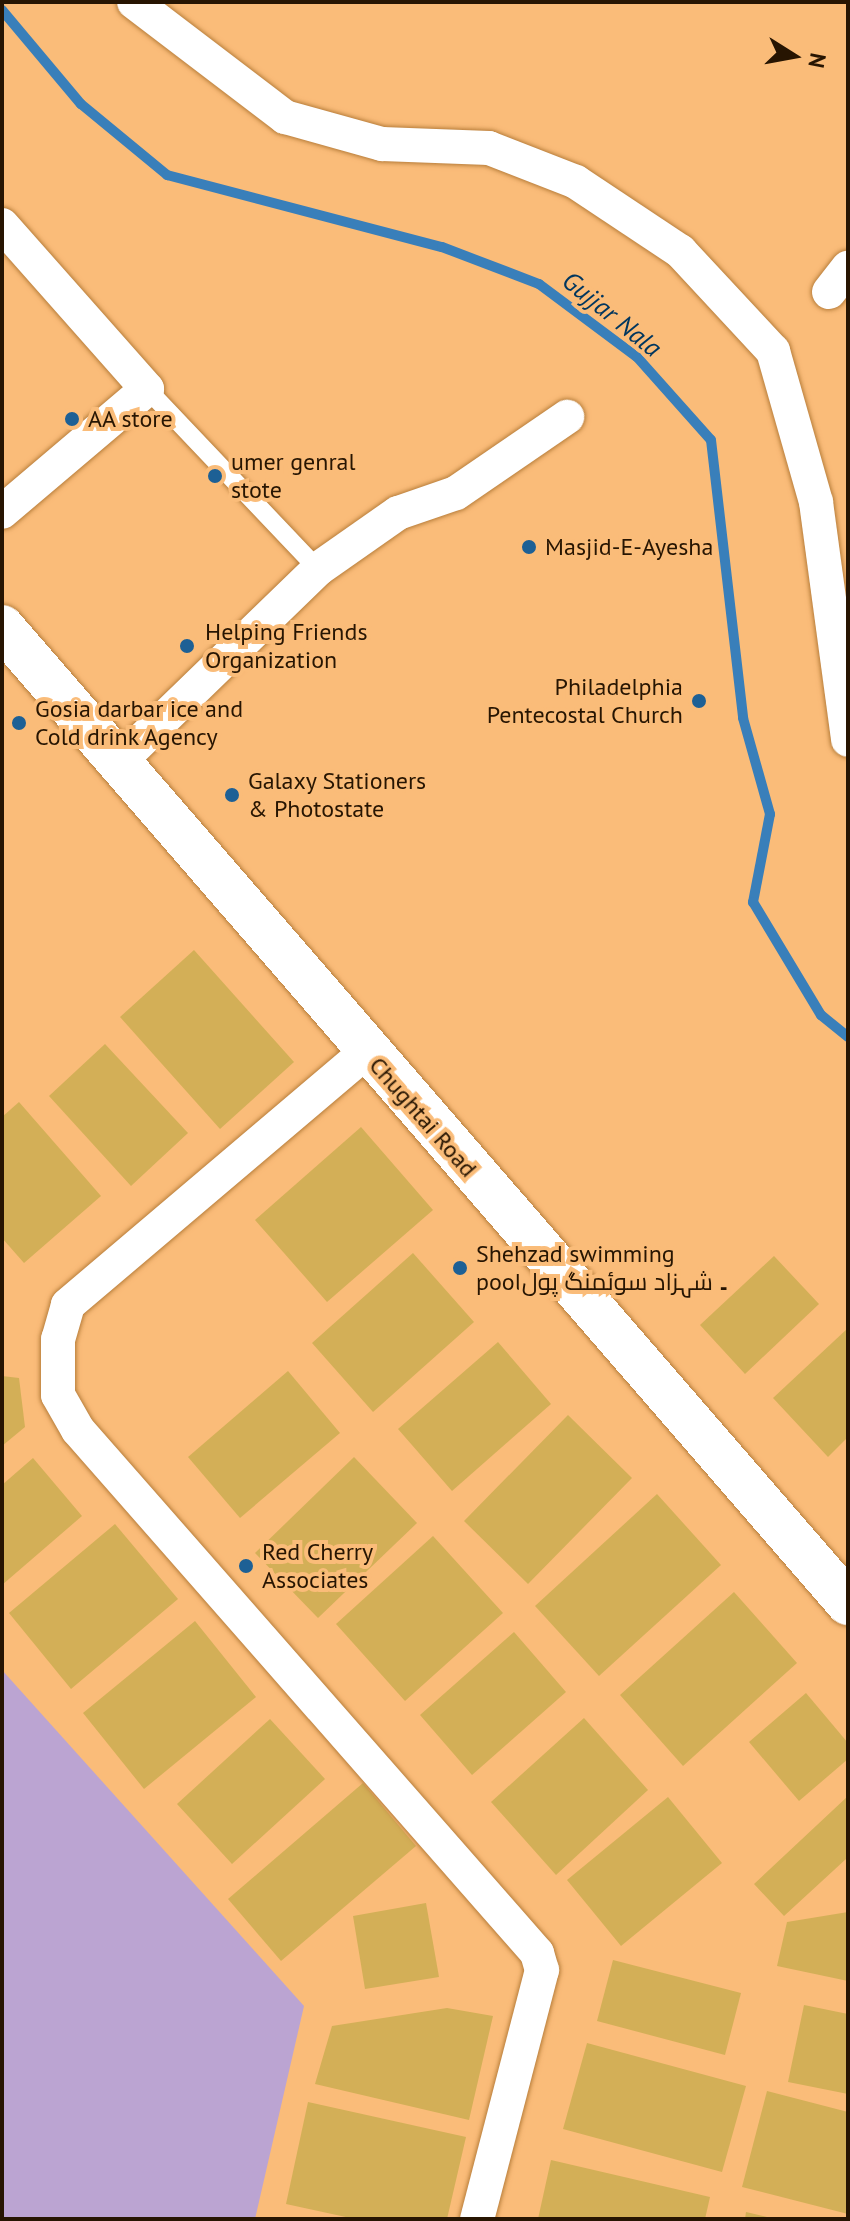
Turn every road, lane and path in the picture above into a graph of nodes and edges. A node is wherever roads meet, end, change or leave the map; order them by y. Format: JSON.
{"nodes":[{"id":1,"x":134,"y":2,"type":"edge"},
{"id":2,"x":2,"y":225,"type":"edge"},
{"id":3,"x":147,"y":389,"type":"junction"},
{"id":4,"x":567,"y":417,"type":"dead end"},
{"id":5,"x":2,"y":512,"type":"edge"},
{"id":6,"x":318,"y":569,"type":"junction"},
{"id":7,"x":2,"y":627,"type":"edge"},
{"id":8,"x":848,"y":740,"type":"edge"},
{"id":9,"x":118,"y":763,"type":"junction"},
{"id":10,"x":366,"y":1052,"type":"junction"},
{"id":11,"x":848,"y":1603,"type":"edge"},
{"id":12,"x":477,"y":2219,"type":"edge"}],
"edges":[{"from":1,"to":8,"type":"street"},
{"from":2,"to":3,"type":"street"},
{"from":3,"to":5,"type":"street"},
{"from":3,"to":6,"type":"lane"},
{"from":4,"to":6,"type":"street"},
{"from":6,"to":9,"type":"street"},
{"from":7,"to":9,"type":"street","name":"Chughtai Road"},
{"from":9,"to":10,"type":"street","name":"Chughtai Road"},
{"from":10,"to":11,"type":"street","name":"Chughtai Road"},
{"from":10,"to":12,"type":"street"}]}
